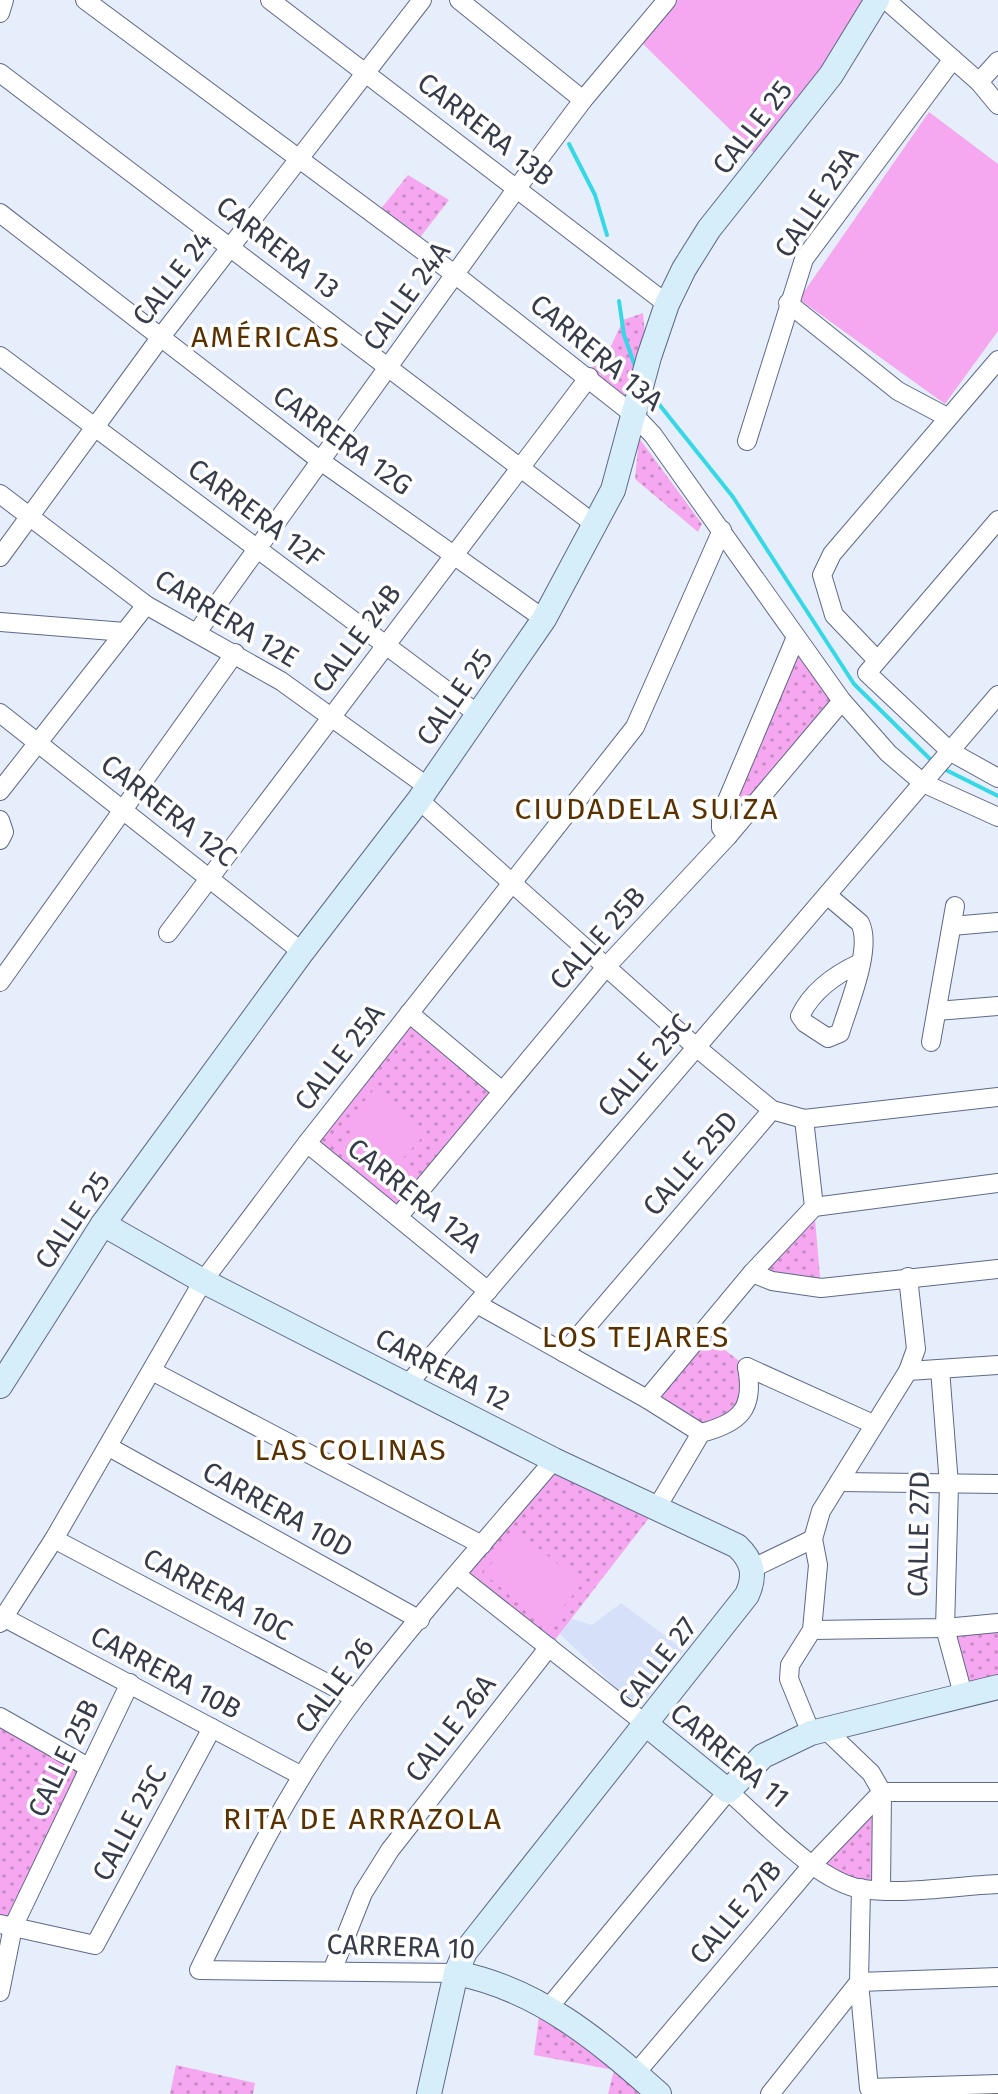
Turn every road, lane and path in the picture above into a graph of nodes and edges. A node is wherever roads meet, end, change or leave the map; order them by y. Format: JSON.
{"nodes":[{"id":1,"x":4,"y":0,"type":"edge"},
{"id":2,"x":85,"y":0,"type":"edge"},
{"id":3,"x":270,"y":0,"type":"edge"},
{"id":4,"x":422,"y":0,"type":"edge"},
{"id":5,"x":459,"y":0,"type":"edge"},
{"id":6,"x":667,"y":0,"type":"edge"},
{"id":7,"x":877,"y":0,"type":"edge"},
{"id":8,"x":886,"y":0,"type":"edge"},
{"id":9,"x":484,"y":6,"type":"edge"},
{"id":10,"x":0,"y":13,"type":"edge"},
{"id":11,"x":953,"y":59,"type":"junction"},
{"id":12,"x":998,"y":61,"type":"edge"},
{"id":13,"x":366,"y":72,"type":"junction"},
{"id":14,"x":0,"y":73,"type":"edge"},
{"id":15,"x":979,"y":82,"type":"junction"},
{"id":16,"x":583,"y":100,"type":"junction"},
{"id":17,"x":998,"y":105,"type":"edge"},
{"id":18,"x":300,"y":158,"type":"junction"},
{"id":19,"x":517,"y":188,"type":"junction"},
{"id":20,"x":0,"y":213,"type":"edge"},
{"id":21,"x":233,"y":247,"type":"junction"},
{"id":22,"x":457,"y":276,"type":"junction"},
{"id":23,"x":788,"y":303,"type":"junction"},
{"id":24,"x":667,"y":304,"type":"junction"},
{"id":25,"x":160,"y":338,"type":"junction"},
{"id":26,"x":0,"y":356,"type":"edge"},
{"id":27,"x":998,"y":360,"type":"edge"},
{"id":28,"x":388,"y":368,"type":"junction"},
{"id":29,"x":589,"y":377,"type":"junction"},
{"id":30,"x":637,"y":404,"type":"junction"},
{"id":31,"x":947,"y":417,"type":"junction"},
{"id":32,"x":95,"y":426,"type":"junction"},
{"id":33,"x":747,"y":441,"type":"dead end"},
{"id":34,"x":322,"y":462,"type":"junction"},
{"id":35,"x":519,"y":469,"type":"junction"},
{"id":36,"x":0,"y":494,"type":"edge"},
{"id":37,"x":31,"y":518,"type":"junction"},
{"id":38,"x":998,"y":520,"type":"edge"},
{"id":39,"x":597,"y":526,"type":"junction"},
{"id":40,"x":722,"y":530,"type":"junction"},
{"id":41,"x":256,"y":549,"type":"junction"},
{"id":42,"x":454,"y":555,"type":"junction"},
{"id":43,"x":0,"y":557,"type":"edge"},
{"id":44,"x":146,"y":605,"type":"junction"},
{"id":45,"x":544,"y":619,"type":"junction"},
{"id":46,"x":0,"y":622,"type":"edge"},
{"id":47,"x":198,"y":631,"type":"junction"},
{"id":48,"x":125,"y":632,"type":"junction"},
{"id":49,"x":796,"y":637,"type":"junction"},
{"id":50,"x":385,"y":645,"type":"junction"},
{"id":51,"x":235,"y":653,"type":"junction"},
{"id":52,"x":876,"y":659,"type":"junction"},
{"id":53,"x":998,"y":695,"type":"edge"},
{"id":54,"x":842,"y":701,"type":"junction"},
{"id":55,"x":0,"y":713,"type":"edge"},
{"id":56,"x":332,"y":715,"type":"junction"},
{"id":57,"x":479,"y":715,"type":"junction"},
{"id":58,"x":38,"y":743,"type":"junction"},
{"id":59,"x":937,"y":768,"type":"junction"},
{"id":60,"x":998,"y":778,"type":"edge"},
{"id":61,"x":0,"y":791,"type":"edge"},
{"id":62,"x":424,"y":794,"type":"junction"},
{"id":63,"x":125,"y":810,"type":"junction"},
{"id":64,"x":998,"y":817,"type":"edge"},
{"id":65,"x":728,"y":836,"type":"junction"},
{"id":66,"x":210,"y":879,"type":"junction"},
{"id":67,"x":513,"y":884,"type":"junction"},
{"id":68,"x":827,"y":895,"type":"junction"},
{"id":69,"x":955,"y":906,"type":"dead end"},
{"id":70,"x":998,"y":922,"type":"edge"},
{"id":71,"x":952,"y":926,"type":"junction"},
{"id":72,"x":168,"y":933,"type":"dead end"},
{"id":73,"x":302,"y":952,"type":"junction"},
{"id":74,"x":860,"y":963,"type":"dead end"},
{"id":75,"x":606,"y":967,"type":"junction"},
{"id":76,"x":0,"y":982,"type":"edge"},
{"id":77,"x":998,"y":1006,"type":"edge"},
{"id":78,"x":937,"y":1011,"type":"junction"},
{"id":79,"x":409,"y":1013,"type":"junction"},
{"id":80,"x":931,"y":1042,"type":"dead end"},
{"id":81,"x":696,"y":1047,"type":"junction"},
{"id":82,"x":502,"y":1091,"type":"junction"},
{"id":83,"x":998,"y":1097,"type":"edge"},
{"id":84,"x":772,"y":1110,"type":"junction"},
{"id":85,"x":804,"y":1119,"type":"junction"},
{"id":86,"x":307,"y":1143,"type":"junction"},
{"id":87,"x":998,"y":1183,"type":"edge"},
{"id":88,"x":814,"y":1207,"type":"junction"},
{"id":89,"x":398,"y":1217,"type":"junction"},
{"id":90,"x":103,"y":1224,"type":"junction"},
{"id":91,"x":998,"y":1269,"type":"edge"},
{"id":92,"x":752,"y":1273,"type":"junction"},
{"id":93,"x":908,"y":1277,"type":"junction"},
{"id":94,"x":203,"y":1281,"type":"junction"},
{"id":95,"x":482,"y":1298,"type":"junction"},
{"id":96,"x":564,"y":1353,"type":"junction"},
{"id":97,"x":998,"y":1365,"type":"edge"},
{"id":98,"x":940,"y":1369,"type":"junction"},
{"id":99,"x":152,"y":1371,"type":"junction"},
{"id":100,"x":908,"y":1371,"type":"junction"},
{"id":101,"x":408,"y":1384,"type":"junction"},
{"id":102,"x":0,"y":1386,"type":"edge"},
{"id":103,"x":647,"y":1399,"type":"junction"},
{"id":104,"x":873,"y":1424,"type":"junction"},
{"id":105,"x":701,"y":1433,"type":"junction"},
{"id":106,"x":109,"y":1447,"type":"junction"},
{"id":107,"x":554,"y":1460,"type":"junction"},
{"id":108,"x":839,"y":1482,"type":"junction"},
{"id":109,"x":998,"y":1484,"type":"edge"},
{"id":110,"x":949,"y":1485,"type":"junction"},
{"id":111,"x":656,"y":1509,"type":"junction"},
{"id":112,"x":54,"y":1539,"type":"junction"},
{"id":113,"x":813,"y":1539,"type":"junction"},
{"id":114,"x":482,"y":1545,"type":"junction"},
{"id":115,"x":753,"y":1568,"type":"junction"},
{"id":116,"x":457,"y":1575,"type":"junction"},
{"id":117,"x":2,"y":1620,"type":"edge"},
{"id":118,"x":420,"y":1620,"type":"junction"},
{"id":119,"x":998,"y":1623,"type":"edge"},
{"id":120,"x":945,"y":1628,"type":"junction"},
{"id":121,"x":812,"y":1630,"type":"junction"},
{"id":122,"x":549,"y":1647,"type":"junction"},
{"id":123,"x":130,"y":1683,"type":"junction"},
{"id":124,"x":998,"y":1687,"type":"edge"},
{"id":125,"x":355,"y":1698,"type":"junction"},
{"id":126,"x":964,"y":1698,"type":"junction"},
{"id":127,"x":0,"y":1717,"type":"edge"},
{"id":128,"x":647,"y":1725,"type":"junction"},
{"id":129,"x":212,"y":1728,"type":"junction"},
{"id":130,"x":818,"y":1731,"type":"junction"},
{"id":131,"x":88,"y":1767,"type":"junction"},
{"id":132,"x":302,"y":1776,"type":"junction"},
{"id":133,"x":728,"y":1791,"type":"junction"},
{"id":134,"x":882,"y":1792,"type":"junction"},
{"id":135,"x":998,"y":1792,"type":"edge"},
{"id":136,"x":813,"y":1864,"type":"junction"},
{"id":137,"x":998,"y":1884,"type":"edge"},
{"id":138,"x":861,"y":1888,"type":"junction"},
{"id":139,"x":881,"y":1889,"type":"junction"},
{"id":140,"x":7,"y":1926,"type":"edge"},
{"id":141,"x":199,"y":1970,"type":"joint"},
{"id":142,"x":332,"y":1971,"type":"junction"},
{"id":143,"x":456,"y":1973,"type":"junction"},
{"id":144,"x":998,"y":1977,"type":"edge"},
{"id":145,"x":859,"y":1982,"type":"junction"},
{"id":146,"x":0,"y":1992,"type":"edge"},
{"id":147,"x":550,"y":2006,"type":"junction"},
{"id":148,"x":636,"y":2073,"type":"junction"},
{"id":149,"x":998,"y":2084,"type":"edge"},
{"id":150,"x":957,"y":2090,"type":"edge"},
{"id":151,"x":429,"y":2094,"type":"edge"},
{"id":152,"x":659,"y":2094,"type":"edge"},
{"id":153,"x":770,"y":2094,"type":"edge"}],
"edges":[{"from":1,"to":10,"type":"street"},
{"from":2,"to":18,"type":"street","name":"CARRERA 13A"},
{"from":3,"to":13,"type":"street","name":"CARRERA 13B"},
{"from":4,"to":13,"type":"street","name":"CALLE 24"},
{"from":5,"to":9,"type":"street"},
{"from":6,"to":16,"type":"street","name":"CALLE 24A"},
{"from":7,"to":24,"type":"street","name":"CALLE 25"},
{"from":8,"to":11,"type":"street"},
{"from":9,"to":16,"type":"street"},
{"from":11,"to":15,"type":"street"},
{"from":11,"to":23,"type":"street","name":"CALLE 25A"},
{"from":12,"to":15,"type":"street"},
{"from":13,"to":18,"type":"street","name":"CALLE 24"},
{"from":13,"to":19,"type":"street","name":"CARRERA 13B"},
{"from":14,"to":21,"type":"street","name":"CARRERA 13"},
{"from":15,"to":17,"type":"street"},
{"from":16,"to":19,"type":"street","name":"CALLE 24A"},
{"from":18,"to":21,"type":"street","name":"CALLE 24"},
{"from":18,"to":22,"type":"street","name":"CARRERA 13A"},
{"from":19,"to":22,"type":"street","name":"CALLE 24A"},
{"from":19,"to":24,"type":"street","name":"CARRERA 13B"},
{"from":20,"to":25,"type":"street","name":"CARRERA 12G"},
{"from":21,"to":25,"type":"street","name":"CALLE 24"},
{"from":21,"to":28,"type":"street","name":"CARRERA 13"},
{"from":22,"to":28,"type":"street","name":"CALLE 24A"},
{"from":22,"to":29,"type":"street","name":"CARRERA 13A"},
{"from":23,"to":31,"type":"street"},
{"from":23,"to":33,"type":"street","name":"CALLE 25A"},
{"from":24,"to":30,"type":"street","name":"CALLE 25"},
{"from":25,"to":32,"type":"street","name":"CALLE 24"},
{"from":25,"to":34,"type":"street","name":"CARRERA 12G"},
{"from":26,"to":32,"type":"street","name":"CARRERA 12F"},
{"from":27,"to":31,"type":"street"},
{"from":28,"to":34,"type":"street","name":"CALLE 24A"},
{"from":28,"to":35,"type":"street","name":"CARRERA 13"},
{"from":29,"to":30,"type":"street","name":"CARRERA 13A"},
{"from":29,"to":35,"type":"street","name":"CALLE 24B"},
{"from":30,"to":39,"type":"street","name":"CALLE 25"},
{"from":30,"to":40,"type":"street","name":"CARRERA 13A"},
{"from":31,"to":52,"type":"street"},
{"from":32,"to":37,"type":"street","name":"CALLE 24"},
{"from":32,"to":41,"type":"street","name":"CARRERA 12F"},
{"from":34,"to":41,"type":"street","name":"CALLE 24A"},
{"from":34,"to":42,"type":"street","name":"CARRERA 12G"},
{"from":35,"to":39,"type":"street","name":"CARRERA 13"},
{"from":35,"to":42,"type":"street","name":"CALLE 24B"},
{"from":36,"to":37,"type":"street","name":"CARRERA 12E"},
{"from":37,"to":43,"type":"street","name":"CALLE 24"},
{"from":37,"to":44,"type":"street","name":"CARRERA 12E"},
{"from":38,"to":52,"type":"street"},
{"from":39,"to":45,"type":"street","name":"CALLE 25"},
{"from":40,"to":49,"type":"street","name":"CARRERA 13A"},
{"from":40,"to":67,"type":"street","name":"CALLE 25A"},
{"from":41,"to":47,"type":"street","name":"CALLE 24A"},
{"from":41,"to":50,"type":"street","name":"CARRERA 12F"},
{"from":42,"to":45,"type":"street","name":"CARRERA 12G"},
{"from":42,"to":50,"type":"street","name":"CALLE 24B"},
{"from":44,"to":47,"type":"street","name":"CARRERA 12E"},
{"from":44,"to":48,"type":"street"},
{"from":45,"to":57,"type":"street","name":"CALLE 25"},
{"from":46,"to":48,"type":"street"},
{"from":47,"to":51,"type":"street","name":"CARRERA 12E"},
{"from":48,"to":58,"type":"street"},
{"from":49,"to":54,"type":"street","name":"CARRERA 13A"},
{"from":49,"to":65,"type":"street"},
{"from":50,"to":56,"type":"street","name":"CALLE 24B"},
{"from":50,"to":57,"type":"street","name":"CARRERA 12F"},
{"from":51,"to":56,"type":"street","name":"CARRERA 12E"},
{"from":51,"to":63,"type":"street"},
{"from":52,"to":59,"type":"street"},
{"from":53,"to":59,"type":"street"},
{"from":54,"to":59,"type":"street","name":"CARRERA 13A"},
{"from":54,"to":65,"type":"street","name":"CALLE 25B"},
{"from":55,"to":58,"type":"street","name":"CARRERA 12C"},
{"from":56,"to":62,"type":"street","name":"CARRERA 12E"},
{"from":56,"to":66,"type":"street","name":"CALLE 24B"},
{"from":57,"to":62,"type":"street","name":"CALLE 25"},
{"from":58,"to":61,"type":"street"},
{"from":58,"to":63,"type":"street","name":"CARRERA 12C"},
{"from":59,"to":60,"type":"street"},
{"from":59,"to":64,"type":"street","name":"CARRERA 13A"},
{"from":59,"to":68,"type":"street","name":"CALLE 25C"},
{"from":62,"to":67,"type":"street","name":"CARRERA 12E"},
{"from":62,"to":73,"type":"street","name":"CALLE 25"},
{"from":63,"to":66,"type":"street","name":"CARRERA 12C"},
{"from":63,"to":76,"type":"street"},
{"from":65,"to":75,"type":"street","name":"CALLE 25B"},
{"from":66,"to":72,"type":"street","name":"CALLE 24B"},
{"from":66,"to":73,"type":"street","name":"CARRERA 12C"},
{"from":67,"to":75,"type":"street","name":"CARRERA 12E"},
{"from":67,"to":79,"type":"street","name":"CALLE 25A"},
{"from":68,"to":74,"type":"street"},
{"from":68,"to":81,"type":"street","name":"CALLE 25C"},
{"from":69,"to":71,"type":"street"},
{"from":70,"to":71,"type":"street"},
{"from":71,"to":78,"type":"street"},
{"from":73,"to":90,"type":"street","name":"CALLE 25"},
{"from":75,"to":81,"type":"street","name":"CARRERA 12E"},
{"from":75,"to":82,"type":"street","name":"CALLE 25B"},
{"from":77,"to":78,"type":"street"},
{"from":78,"to":80,"type":"street"},
{"from":79,"to":82,"type":"street"},
{"from":79,"to":86,"type":"street","name":"CALLE 25A"},
{"from":81,"to":84,"type":"street","name":"CARRERA 12E"},
{"from":81,"to":95,"type":"street","name":"CALLE 25C"},
{"from":82,"to":89,"type":"street","name":"CALLE 25B"},
{"from":83,"to":85,"type":"street","name":"CALLE 25D"},
{"from":84,"to":85,"type":"street","name":"CALLE 25D"},
{"from":84,"to":96,"type":"street","name":"CALLE 25D"},
{"from":85,"to":88,"type":"street"},
{"from":86,"to":89,"type":"street","name":"CARRERA 12A"},
{"from":86,"to":94,"type":"street","name":"CALLE 25A"},
{"from":87,"to":88,"type":"street"},
{"from":88,"to":92,"type":"street"},
{"from":89,"to":95,"type":"street","name":"CARRERA 12A"},
{"from":90,"to":94,"type":"street","name":"CARRERA 12"},
{"from":90,"to":102,"type":"street","name":"CALLE 25"},
{"from":91,"to":93,"type":"street"},
{"from":92,"to":93,"type":"street"},
{"from":92,"to":103,"type":"street"},
{"from":93,"to":100,"type":"street"},
{"from":94,"to":99,"type":"street","name":"CALLE 25A"},
{"from":94,"to":101,"type":"street","name":"CARRERA 12"},
{"from":95,"to":96,"type":"street"},
{"from":95,"to":101,"type":"street","name":"CALLE 25C"},
{"from":96,"to":103,"type":"street"},
{"from":97,"to":98,"type":"street"},
{"from":98,"to":100,"type":"street"},
{"from":98,"to":110,"type":"street","name":"CALLE 27D"},
{"from":99,"to":106,"type":"street","name":"CALLE 25A"},
{"from":99,"to":114,"type":"street"},
{"from":100,"to":104,"type":"street"},
{"from":101,"to":107,"type":"street","name":"CARRERA 12"},
{"from":103,"to":105,"type":"street"},
{"from":104,"to":105,"type":"street"},
{"from":104,"to":108,"type":"street"},
{"from":105,"to":111,"type":"street"},
{"from":106,"to":112,"type":"street","name":"CALLE 25A"},
{"from":106,"to":118,"type":"street","name":"CARRERA 10D"},
{"from":107,"to":111,"type":"street","name":"CARRERA 12"},
{"from":107,"to":114,"type":"street","name":"CALLE 26"},
{"from":108,"to":110,"type":"street"},
{"from":108,"to":113,"type":"street"},
{"from":109,"to":110,"type":"street"},
{"from":110,"to":120,"type":"street","name":"CALLE 27D"},
{"from":111,"to":115,"type":"street","name":"CARRERA 12"},
{"from":112,"to":117,"type":"street","name":"CALLE 25A"},
{"from":112,"to":125,"type":"street","name":"CARRERA 10C"},
{"from":113,"to":115,"type":"street"},
{"from":113,"to":121,"type":"street"},
{"from":114,"to":116,"type":"street","name":"CALLE 26"},
{"from":115,"to":128,"type":"street","name":"CALLE 27"},
{"from":116,"to":118,"type":"street","name":"CALLE 26"},
{"from":116,"to":122,"type":"street","name":"CARRERA 11"},
{"from":117,"to":123,"type":"street","name":"CARRERA 10B"},
{"from":118,"to":125,"type":"street","name":"CALLE 26"},
{"from":119,"to":120,"type":"street"},
{"from":120,"to":121,"type":"street"},
{"from":120,"to":126,"type":"street","name":"CALLE 27D"},
{"from":121,"to":130,"type":"street"},
{"from":122,"to":128,"type":"street","name":"CARRERA 11"},
{"from":122,"to":142,"type":"street","name":"CALLE 26A"},
{"from":123,"to":129,"type":"street","name":"CARRERA 10B"},
{"from":123,"to":131,"type":"street","name":"CALLE 25B"},
{"from":124,"to":126,"type":"street"},
{"from":125,"to":132,"type":"street","name":"CALLE 26"},
{"from":126,"to":130,"type":"street"},
{"from":127,"to":131,"type":"street"},
{"from":128,"to":133,"type":"street","name":"CARRERA 11"},
{"from":128,"to":143,"type":"street","name":"CALLE 27"},
{"from":129,"to":132,"type":"street","name":"CARRERA 10B"},
{"from":129,"to":140,"type":"street","name":"CALLE 25C"},
{"from":130,"to":133,"type":"street"},
{"from":130,"to":134,"type":"street"},
{"from":131,"to":140,"type":"street","name":"CALLE 25B"},
{"from":132,"to":141,"type":"street","name":"CALLE 26"},
{"from":133,"to":136,"type":"street","name":"CARRERA 11"},
{"from":133,"to":147,"type":"street"},
{"from":134,"to":135,"type":"street"},
{"from":134,"to":136,"type":"street","name":"CALLE 27B"},
{"from":134,"to":139,"type":"street"},
{"from":136,"to":138,"type":"street","name":"CARRERA 11"},
{"from":136,"to":148,"type":"street","name":"CALLE 27B"},
{"from":137,"to":139,"type":"street","name":"CARRERA 11"},
{"from":138,"to":139,"type":"street","name":"CARRERA 11"},
{"from":138,"to":145,"type":"street"},
{"from":140,"to":146,"type":"street","name":"CALLE 25B"},
{"from":141,"to":142,"type":"street","name":"CARRERA 10"},
{"from":142,"to":143,"type":"street","name":"CARRERA 10"},
{"from":143,"to":147,"type":"street","name":"CARRERA 10"},
{"from":143,"to":151,"type":"street","name":"CALLE 27"},
{"from":144,"to":145,"type":"street"},
{"from":145,"to":150,"type":"street"},
{"from":145,"to":153,"type":"street"},
{"from":147,"to":148,"type":"street","name":"CARRERA 10"},
{"from":148,"to":152,"type":"street","name":"CARRERA 10"},
{"from":149,"to":150,"type":"street"}]}
